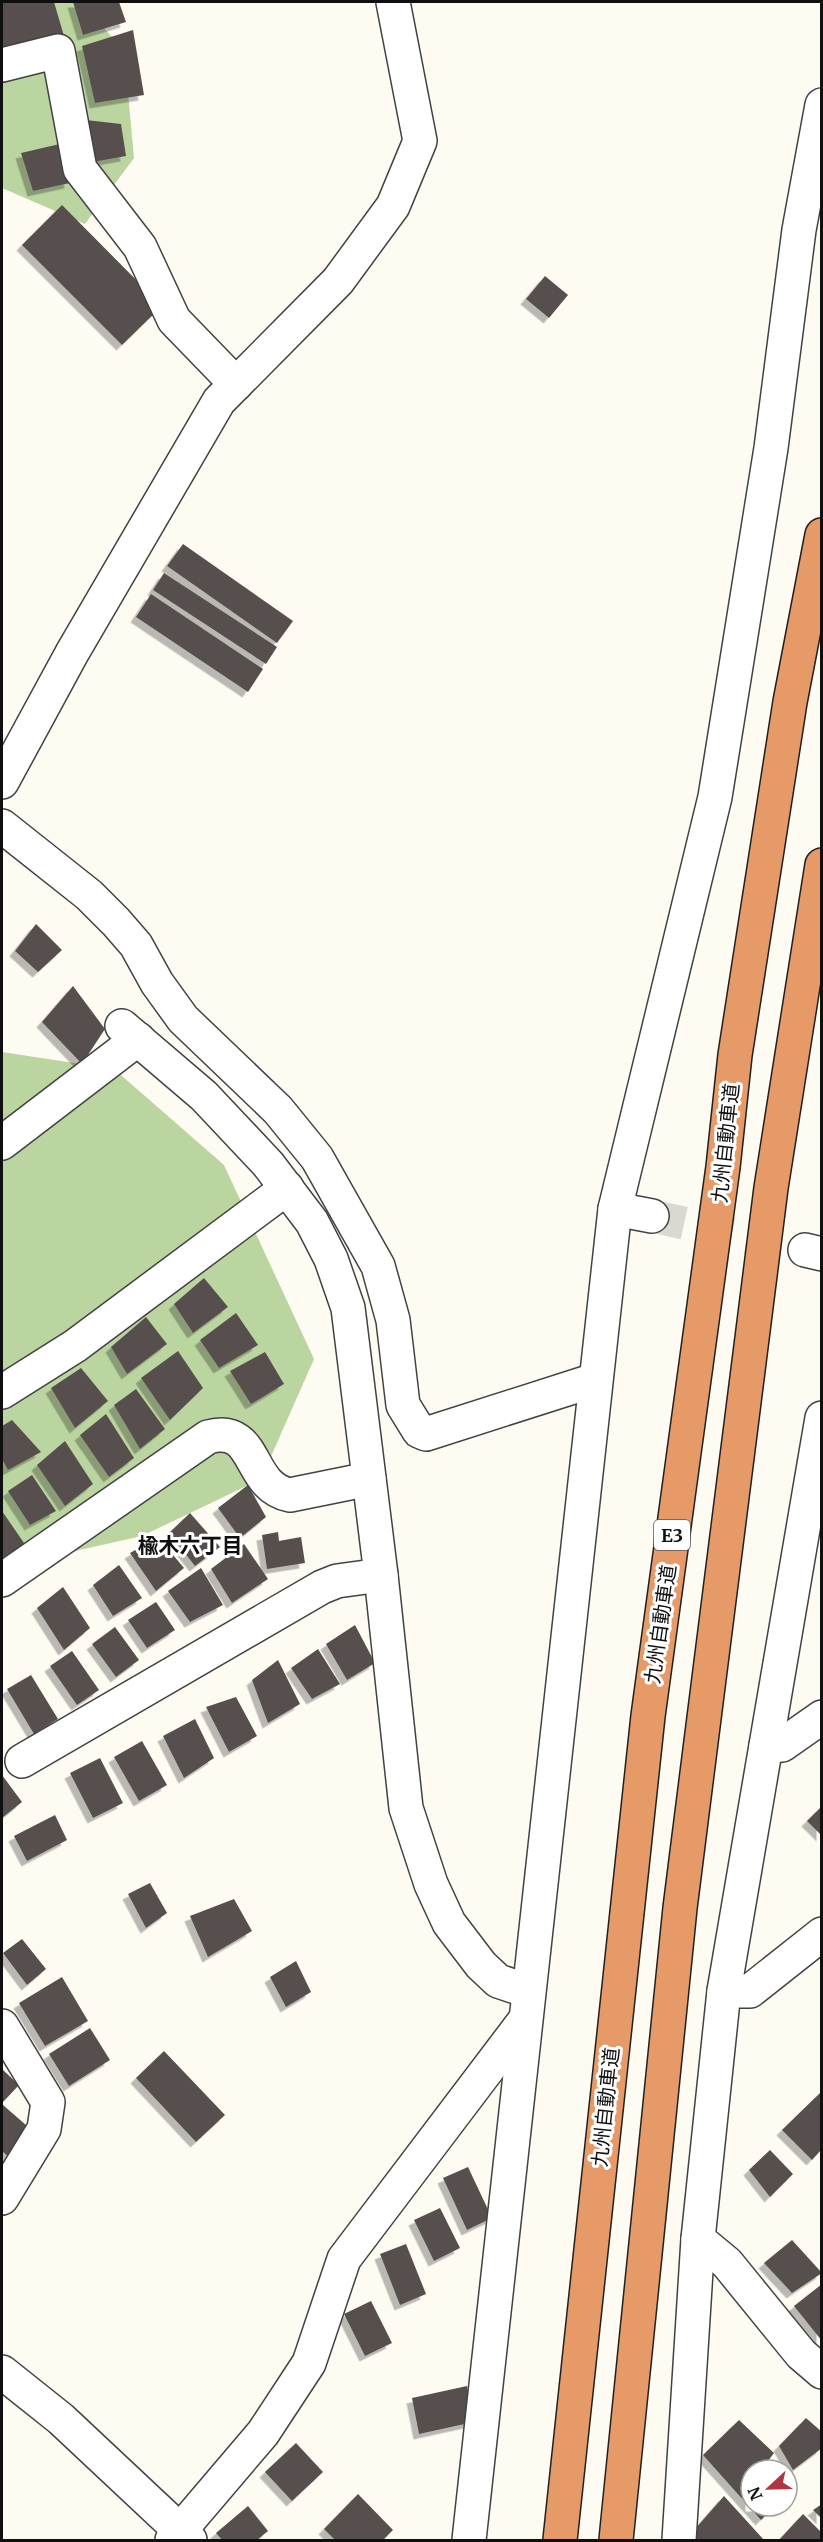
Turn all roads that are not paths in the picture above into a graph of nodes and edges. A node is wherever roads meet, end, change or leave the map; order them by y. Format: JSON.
{"nodes":[{"id":1,"x":393,"y":2,"type":"edge"},
{"id":2,"x":2,"y":65,"type":"edge"},
{"id":3,"x":822,"y":105,"type":"edge"},
{"id":4,"x":236,"y":384,"type":"junction"},
{"id":5,"x":822,"y":535,"type":"edge"},
{"id":6,"x":2,"y":782,"type":"edge"},
{"id":7,"x":2,"y":826,"type":"edge"},
{"id":8,"x":822,"y":865,"type":"edge"},
{"id":9,"x":2,"y":1143,"type":"edge"},
{"id":10,"x":287,"y":1188,"type":"junction"},
{"id":11,"x":615,"y":1209,"type":"junction"},
{"id":12,"x":652,"y":1216,"type":"tunnel mouth"},
{"id":13,"x":595,"y":1380,"type":"junction"},
{"id":14,"x":2,"y":1392,"type":"edge"},
{"id":15,"x":822,"y":1418,"type":"edge"},
{"id":16,"x":369,"y":1479,"type":"junction"},
{"id":17,"x":381,"y":1575,"type":"junction"},
{"id":18,"x":2,"y":1580,"type":"edge"},
{"id":19,"x":822,"y":1716,"type":"edge"},
{"id":20,"x":766,"y":1746,"type":"junction"},
{"id":21,"x":22,"y":1761,"type":"dead end"},
{"id":22,"x":822,"y":1934,"type":"edge"},
{"id":23,"x":724,"y":1991,"type":"junction"},
{"id":24,"x":526,"y":2005,"type":"junction"},
{"id":25,"x":2,"y":2026,"type":"edge"},
{"id":26,"x":2,"y":2198,"type":"edge"},
{"id":27,"x":698,"y":2239,"type":"junction"},
{"id":28,"x":2,"y":2372,"type":"edge"},
{"id":29,"x":822,"y":2372,"type":"edge"},
{"id":30,"x":181,"y":2537,"type":"edge"},
{"id":31,"x":469,"y":2541,"type":"edge"},
{"id":32,"x":560,"y":2541,"type":"edge"},
{"id":33,"x":616,"y":2541,"type":"edge"},
{"id":34,"x":679,"y":2541,"type":"edge"}],
"edges":[{"from":1,"to":4,"type":"street"},
{"from":2,"to":4,"type":"street"},
{"from":3,"to":11,"type":"street"},
{"from":4,"to":6,"type":"street"},
{"from":5,"to":32,"type":"highway","name":"九州自動車道","number":"E3"},
{"from":7,"to":13,"type":"street"},
{"from":8,"to":33,"type":"highway"},
{"from":9,"to":10,"type":"street"},
{"from":10,"to":14,"type":"street"},
{"from":10,"to":16,"type":"street"},
{"from":11,"to":12,"type":"street"},
{"from":11,"to":13,"type":"street"},
{"from":13,"to":24,"type":"street"},
{"from":15,"to":20,"type":"street"},
{"from":16,"to":17,"type":"street"},
{"from":16,"to":18,"type":"street"},
{"from":17,"to":21,"type":"street"},
{"from":17,"to":24,"type":"street"},
{"from":19,"to":20,"type":"street"},
{"from":20,"to":23,"type":"street"},
{"from":22,"to":23,"type":"street"},
{"from":23,"to":27,"type":"street"},
{"from":24,"to":30,"type":"street"},
{"from":24,"to":31,"type":"street"},
{"from":25,"to":26,"type":"street"},
{"from":27,"to":29,"type":"street"},
{"from":27,"to":34,"type":"street"},
{"from":28,"to":30,"type":"street"}]}
